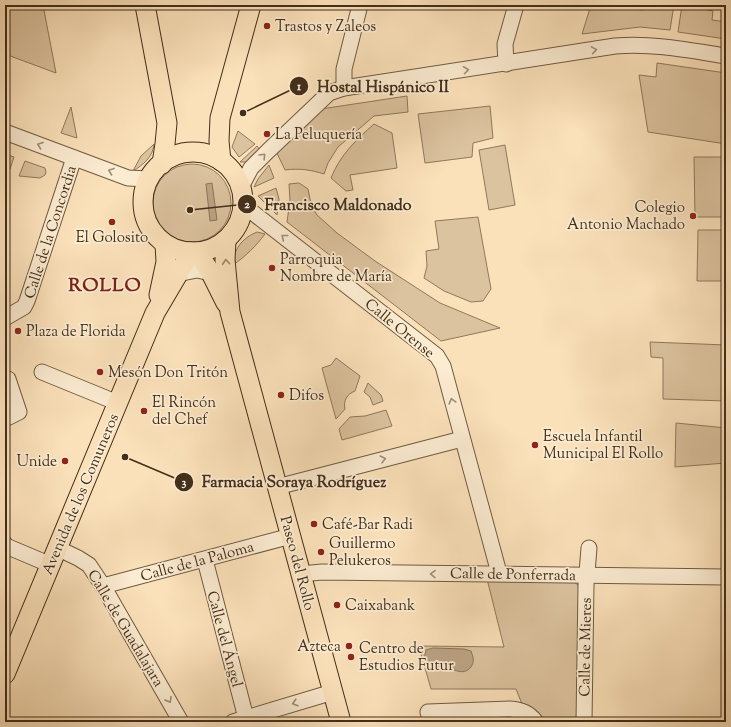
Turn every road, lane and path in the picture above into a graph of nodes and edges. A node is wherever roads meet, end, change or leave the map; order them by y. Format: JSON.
{"nodes":[{"id":1,"x":145,"y":5,"type":"edge"},
{"id":2,"x":251,"y":5,"type":"edge"},
{"id":3,"x":360,"y":5,"type":"edge"},
{"id":4,"x":516,"y":5,"type":"edge"},
{"id":5,"x":726,"y":56,"type":"edge"},
{"id":6,"x":506,"y":64,"type":"junction"},
{"id":7,"x":344,"y":88,"type":"junction"},
{"id":8,"x":220,"y":118,"type":"junction"},
{"id":9,"x":167,"y":122,"type":"junction"},
{"id":10,"x":5,"y":132,"type":"edge"},
{"id":11,"x":193,"y":153,"type":"junction"},
{"id":12,"x":74,"y":158,"type":"junction"},
{"id":13,"x":221,"y":161,"type":"junction"},
{"id":14,"x":162,"y":164,"type":"junction"},
{"id":15,"x":149,"y":179,"type":"junction"},
{"id":16,"x":242,"y":196,"type":"junction"},
{"id":17,"x":226,"y":240,"type":"junction"},
{"id":18,"x":165,"y":244,"type":"junction"},
{"id":19,"x":194,"y":252,"type":"junction"},
{"id":20,"x":211,"y":273,"type":"junction"},
{"id":21,"x":177,"y":274,"type":"junction"},
{"id":22,"x":230,"y":312,"type":"junction"},
{"id":23,"x":155,"y":313,"type":"junction"},
{"id":24,"x":5,"y":318,"type":"edge"},
{"id":25,"x":42,"y":372,"type":"dead end"},
{"id":26,"x":8,"y":379,"type":"dead end"},
{"id":27,"x":118,"y":403,"type":"junction"},
{"id":28,"x":5,"y":419,"type":"edge"},
{"id":29,"x":462,"y":439,"type":"junction"},
{"id":30,"x":277,"y":487,"type":"junction"},
{"id":31,"x":291,"y":536,"type":"junction"},
{"id":32,"x":5,"y":544,"type":"edge"},
{"id":33,"x":589,"y":548,"type":"dead end"},
{"id":34,"x":54,"y":557,"type":"junction"},
{"id":35,"x":205,"y":560,"type":"junction"},
{"id":36,"x":500,"y":573,"type":"junction"},
{"id":37,"x":301,"y":574,"type":"junction"},
{"id":38,"x":586,"y":575,"type":"junction"},
{"id":39,"x":726,"y":577,"type":"edge"},
{"id":40,"x":103,"y":586,"type":"junction"},
{"id":41,"x":5,"y":674,"type":"edge"},
{"id":42,"x":333,"y":692,"type":"junction"},
{"id":43,"x":477,"y":716,"type":"edge"},
{"id":44,"x":430,"y":717,"type":"edge"},
{"id":45,"x":240,"y":720,"type":"edge"},
{"id":46,"x":181,"y":722,"type":"edge"},
{"id":47,"x":341,"y":722,"type":"edge"},
{"id":48,"x":536,"y":722,"type":"edge"},
{"id":49,"x":584,"y":722,"type":"edge"}],
"edges":[{"from":1,"to":9,"type":"main road"},
{"from":2,"to":8,"type":"main road"},
{"from":3,"to":7,"type":"street"},
{"from":4,"to":6,"type":"street"},
{"from":6,"to":5,"type":"street","one_way":true},
{"from":7,"to":6,"type":"street","one_way":true},
{"from":16,"to":7,"type":"street","one_way":true},
{"from":8,"to":11,"type":"main road"},
{"from":8,"to":13,"type":"main road"},
{"from":9,"to":11,"type":"main road"},
{"from":9,"to":14,"type":"main road"},
{"from":12,"to":10,"type":"street","one_way":true},
{"from":11,"to":13,"type":"main road"},
{"from":11,"to":14,"type":"main road"},
{"from":15,"to":12,"type":"street","one_way":true},
{"from":12,"to":24,"type":"street","name":"Calle de la Concordia"},
{"from":13,"to":16,"type":"main road"},
{"from":14,"to":15,"type":"main road"},
{"from":15,"to":18,"type":"main road"},
{"from":16,"to":17,"type":"main road"},
{"from":29,"to":16,"type":"street","name":"Calle Orense","one_way":true},
{"from":17,"to":19,"type":"main road"},
{"from":22,"to":17,"type":"main road","name":"Paseo del Rollo","one_way":true},
{"from":18,"to":19,"type":"main road"},
{"from":18,"to":23,"type":"main road","name":"Avenida de los Comuneros"},
{"from":19,"to":20,"type":"main road","name":"Paseo del Rollo"},
{"from":19,"to":21,"type":"main road","name":"Avenida de los Comuneros"},
{"from":20,"to":21,"type":"street"},
{"from":20,"to":22,"type":"main road","name":"Paseo del Rollo"},
{"from":21,"to":23,"type":"main road","name":"Avenida de los Comuneros"},
{"from":22,"to":30,"type":"main road","name":"Paseo del Rollo"},
{"from":23,"to":27,"type":"main road","name":"Avenida de los Comuneros"},
{"from":25,"to":27,"type":"street"},
{"from":26,"to":28,"type":"street"},
{"from":27,"to":34,"type":"main road","name":"Avenida de los Comuneros"},
{"from":30,"to":29,"type":"street","one_way":true},
{"from":29,"to":36,"type":"street","name":"Calle Orense"},
{"from":30,"to":31,"type":"main road","name":"Paseo del Rollo"},
{"from":31,"to":35,"type":"street","name":"Calle de la Paloma"},
{"from":31,"to":37,"type":"main road","name":"Paseo del Rollo"},
{"from":32,"to":34,"type":"street","name":"Calle de Guadalajara"},
{"from":33,"to":38,"type":"street","name":"Calle de Mieres"},
{"from":34,"to":40,"type":"street","name":"Calle de Guadalajara"},
{"from":34,"to":41,"type":"main road","name":"Avenida de los Comuneros"},
{"from":35,"to":40,"type":"street","name":"Calle de la Paloma"},
{"from":35,"to":45,"type":"street","name":"Calle del Ángel"},
{"from":36,"to":37,"type":"street","name":"Calle de Ponferrada","one_way":true},
{"from":36,"to":38,"type":"street","name":"Calle de Ponferrada"},
{"from":37,"to":42,"type":"main road","name":"Paseo del Rollo"},
{"from":38,"to":39,"type":"street","name":"Calle de Ponferrada"},
{"from":38,"to":49,"type":"street","name":"Calle de Mieres"},
{"from":40,"to":46,"type":"street","name":"Calle de Guadalajara","one_way":true},
{"from":42,"to":45,"type":"street","one_way":true},
{"from":42,"to":47,"type":"main road","name":"Paseo del Rollo"},
{"from":43,"to":44,"type":"street"},
{"from":43,"to":48,"type":"street"}]}
